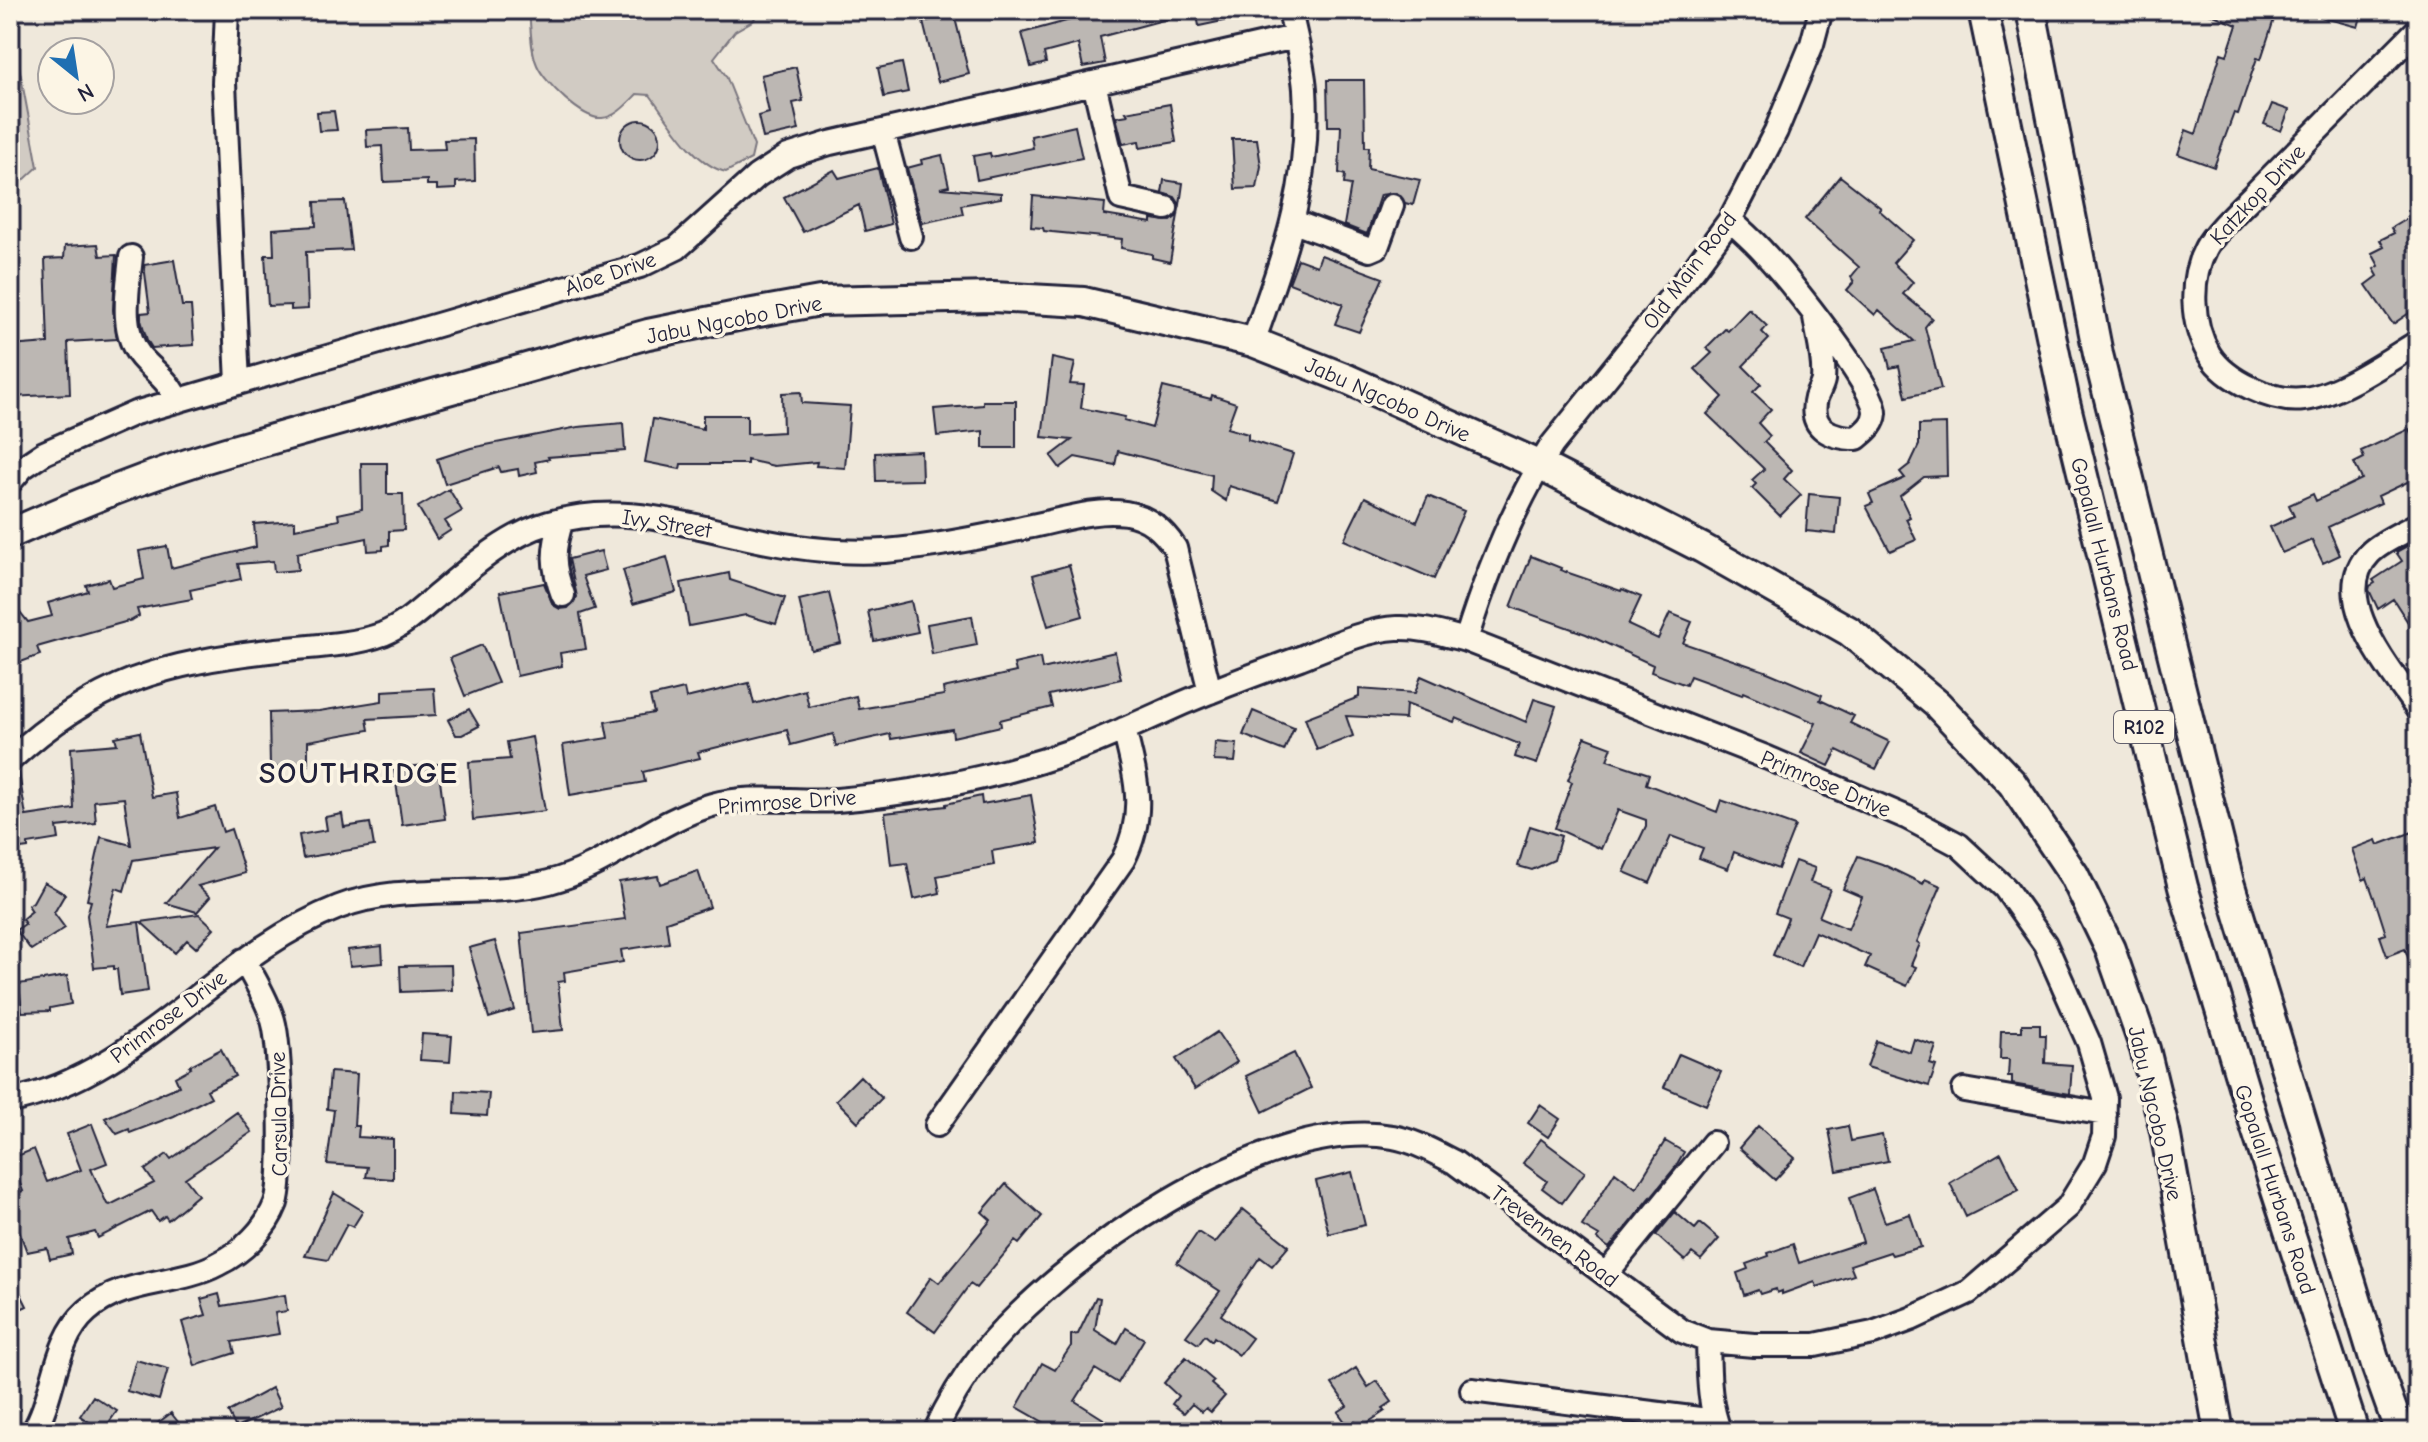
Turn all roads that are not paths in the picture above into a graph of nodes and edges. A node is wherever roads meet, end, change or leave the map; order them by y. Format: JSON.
{"nodes":[{"id":1,"x":227,"y":10,"type":"edge"},
{"id":2,"x":1290,"y":10,"type":"edge"},
{"id":3,"x":1821,"y":10,"type":"edge"},
{"id":4,"x":1983,"y":10,"type":"edge"},
{"id":5,"x":2031,"y":10,"type":"edge"},
{"id":6,"x":2418,"y":29,"type":"edge"},
{"id":7,"x":1295,"y":37,"type":"junction"},
{"id":8,"x":1094,"y":83,"type":"junction"},
{"id":9,"x":883,"y":131,"type":"junction"},
{"id":10,"x":1392,"y":206,"type":"dead end"},
{"id":11,"x":1166,"y":208,"type":"dead end"},
{"id":12,"x":1730,"y":220,"type":"junction"},
{"id":13,"x":1294,"y":222,"type":"junction"},
{"id":14,"x":911,"y":237,"type":"dead end"},
{"id":15,"x":131,"y":257,"type":"dead end"},
{"id":16,"x":1815,"y":317,"type":"junction"},
{"id":17,"x":1253,"y":342,"type":"junction"},
{"id":18,"x":2418,"y":342,"type":"edge"},
{"id":19,"x":238,"y":383,"type":"junction"},
{"id":20,"x":177,"y":401,"type":"junction"},
{"id":21,"x":1539,"y":465,"type":"junction"},
{"id":22,"x":10,"y":482,"type":"edge"},
{"id":23,"x":562,"y":520,"type":"junction"},
{"id":24,"x":2418,"y":524,"type":"edge"},
{"id":25,"x":10,"y":534,"type":"edge"},
{"id":26,"x":563,"y":595,"type":"dead end"},
{"id":27,"x":1466,"y":640,"type":"junction"},
{"id":28,"x":1210,"y":692,"type":"junction"},
{"id":29,"x":2418,"y":710,"type":"edge"},
{"id":30,"x":1124,"y":729,"type":"junction"},
{"id":31,"x":10,"y":760,"type":"edge"},
{"id":32,"x":244,"y":960,"type":"junction"},
{"id":33,"x":2089,"y":1043,"type":"joint"},
{"id":34,"x":1964,"y":1090,"type":"dead end"},
{"id":35,"x":10,"y":1101,"type":"edge"},
{"id":36,"x":2105,"y":1114,"type":"junction"},
{"id":37,"x":937,"y":1125,"type":"dead end"},
{"id":38,"x":1713,"y":1143,"type":"dead end"},
{"id":39,"x":1606,"y":1274,"type":"junction"},
{"id":40,"x":1708,"y":1341,"type":"junction"},
{"id":41,"x":1472,"y":1390,"type":"dead end"},
{"id":42,"x":1718,"y":1427,"type":"edge"},
{"id":43,"x":33,"y":1432,"type":"edge"},
{"id":44,"x":935,"y":1432,"type":"edge"},
{"id":45,"x":2219,"y":1432,"type":"edge"},
{"id":46,"x":2354,"y":1432,"type":"edge"},
{"id":47,"x":2400,"y":1432,"type":"edge"}],
"edges":[{"from":1,"to":19,"type":"street"},
{"from":2,"to":7,"type":"street"},
{"from":3,"to":12,"type":"street","name":"Old Main Road"},
{"from":4,"to":46,"type":"main road","name":"Gopalall Hurbans Road","number":"R102"},
{"from":5,"to":47,"type":"main road","name":"Gopalall Hurbans Road","number":"R102"},
{"from":6,"to":18,"type":"street","name":"Katzkop Drive"},
{"from":7,"to":8,"type":"street","name":"Aloe Drive"},
{"from":7,"to":13,"type":"street"},
{"from":8,"to":9,"type":"street","name":"Aloe Drive"},
{"from":8,"to":11,"type":"street"},
{"from":9,"to":14,"type":"street"},
{"from":9,"to":19,"type":"street","name":"Aloe Drive"},
{"from":10,"to":13,"type":"street"},
{"from":12,"to":16,"type":"street"},
{"from":12,"to":21,"type":"street","name":"Old Main Road"},
{"from":13,"to":17,"type":"street"},
{"from":15,"to":20,"type":"street"},
{"from":16,"to":16,"type":"street"},
{"from":17,"to":21,"type":"main road","name":"Jabu Ngcobo Drive"},
{"from":17,"to":25,"type":"main road","name":"Jabu Ngcobo Drive"},
{"from":19,"to":20,"type":"street","name":"Aloe Drive"},
{"from":20,"to":22,"type":"street","name":"Aloe Drive"},
{"from":21,"to":27,"type":"street"},
{"from":21,"to":45,"type":"main road","name":"Jabu Ngcobo Drive"},
{"from":23,"to":26,"type":"street"},
{"from":23,"to":28,"type":"street","name":"Ivy Street"},
{"from":23,"to":31,"type":"street","name":"Ivy Street"},
{"from":24,"to":29,"type":"street"},
{"from":27,"to":28,"type":"street","name":"Primrose Drive"},
{"from":27,"to":33,"type":"street","name":"Primrose Drive"},
{"from":28,"to":30,"type":"street","name":"Primrose Drive"},
{"from":30,"to":32,"type":"street","name":"Primrose Drive"},
{"from":30,"to":37,"type":"street"},
{"from":32,"to":35,"type":"street","name":"Primrose Drive"},
{"from":32,"to":43,"type":"street","name":"Carsula Drive"},
{"from":33,"to":36,"type":"street","name":"Trevennen Road"},
{"from":34,"to":36,"type":"street"},
{"from":36,"to":40,"type":"street","name":"Trevennen Road"},
{"from":38,"to":39,"type":"street"},
{"from":39,"to":40,"type":"street","name":"Trevennen Road"},
{"from":39,"to":44,"type":"street","name":"Trevennen Road"},
{"from":40,"to":42,"type":"street"},
{"from":41,"to":42,"type":"street"}]}
